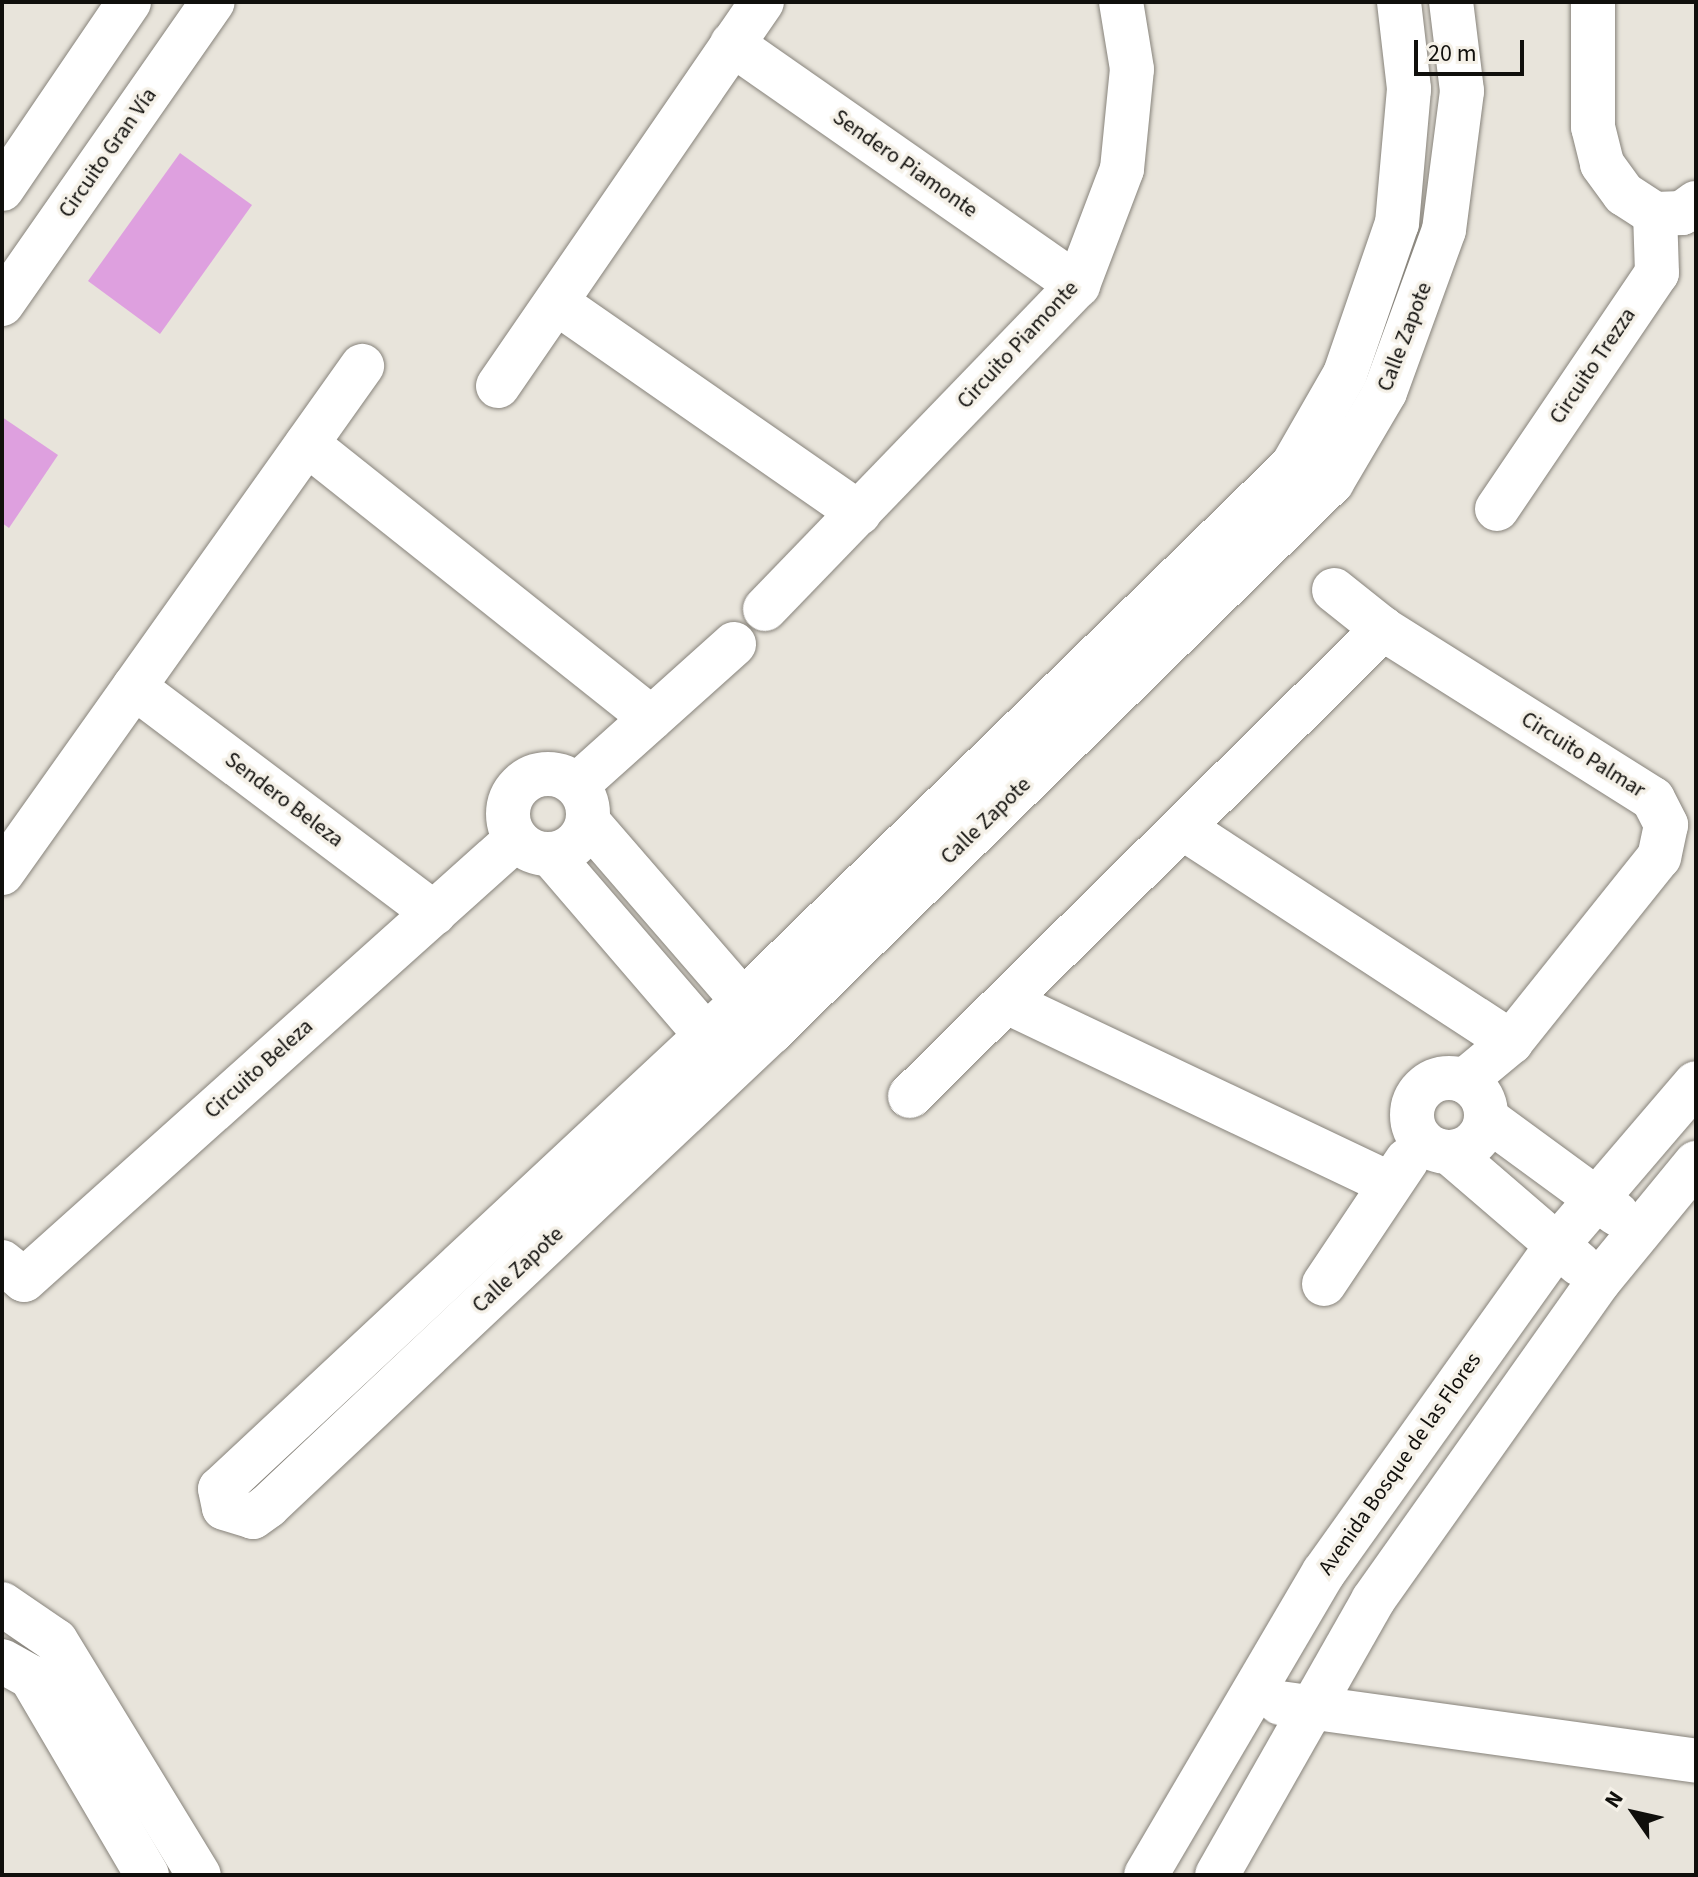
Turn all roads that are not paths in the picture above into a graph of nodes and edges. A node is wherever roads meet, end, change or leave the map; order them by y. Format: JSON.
{"nodes":[{"id":1,"x":129,"y":2,"type":"edge"},
{"id":2,"x":213,"y":2,"type":"edge"},
{"id":3,"x":762,"y":2,"type":"edge"},
{"id":4,"x":1121,"y":2,"type":"edge"},
{"id":5,"x":1399,"y":2,"type":"edge"},
{"id":6,"x":1451,"y":2,"type":"edge"},
{"id":7,"x":1593,"y":2,"type":"edge"},
{"id":8,"x":732,"y":44,"type":"junction"},
{"id":9,"x":7,"y":171,"type":"edge"},
{"id":10,"x":75,"y":199,"type":"junction"},
{"id":11,"x":1676,"y":209,"type":"edge"},
{"id":12,"x":1078,"y":285,"type":"junction"},
{"id":13,"x":557,"y":303,"type":"junction"},
{"id":14,"x":2,"y":304,"type":"edge"},
{"id":15,"x":362,"y":366,"type":"dead end"},
{"id":16,"x":498,"y":386,"type":"dead end"},
{"id":17,"x":307,"y":444,"type":"junction"},
{"id":18,"x":1497,"y":509,"type":"dead end"},
{"id":19,"x":859,"y":513,"type":"junction"},
{"id":20,"x":1334,"y":590,"type":"dead end"},
{"id":21,"x":765,"y":609,"type":"dead end"},
{"id":22,"x":1383,"y":629,"type":"junction"},
{"id":23,"x":734,"y":644,"type":"dead end"},
{"id":24,"x":134,"y":687,"type":"junction"},
{"id":25,"x":651,"y":718,"type":"junction"},
{"id":26,"x":582,"y":804,"type":"junction"},
{"id":27,"x":1183,"y":828,"type":"junction"},
{"id":28,"x":533,"y":847,"type":"junction"},
{"id":29,"x":2,"y":873,"type":"edge"},
{"id":30,"x":434,"y":913,"type":"junction"},
{"id":31,"x":1007,"y":1002,"type":"junction"},
{"id":32,"x":757,"y":1017,"type":"junction"},
{"id":33,"x":1511,"y":1042,"type":"junction"},
{"id":34,"x":720,"y":1051,"type":"junction"},
{"id":35,"x":1464,"y":1081,"type":"junction"},
{"id":36,"x":1696,"y":1083,"type":"edge"},
{"id":37,"x":910,"y":1096,"type":"dead end"},
{"id":38,"x":1486,"y":1118,"type":"junction"},
{"id":39,"x":1435,"y":1146,"type":"junction"},
{"id":40,"x":1696,"y":1163,"type":"edge"},
{"id":41,"x":1390,"y":1184,"type":"junction"},
{"id":42,"x":1594,"y":1198,"type":"junction"},
{"id":43,"x":1638,"y":1230,"type":"junction"},
{"id":44,"x":1557,"y":1245,"type":"junction"},
{"id":45,"x":2,"y":1262,"type":"edge"},
{"id":46,"x":1599,"y":1281,"type":"junction"},
{"id":47,"x":1324,"y":1284,"type":"dead end"},
{"id":48,"x":2,"y":1604,"type":"edge"},
{"id":49,"x":2,"y":1661,"type":"edge"},
{"id":50,"x":1246,"y":1698,"type":"junction"},
{"id":51,"x":1306,"y":1707,"type":"junction"},
{"id":52,"x":1696,"y":1761,"type":"edge"},
{"id":53,"x":147,"y":1875,"type":"edge"},
{"id":54,"x":199,"y":1875,"type":"edge"},
{"id":55,"x":1146,"y":1875,"type":"edge"},
{"id":56,"x":1217,"y":1875,"type":"edge"}],
"edges":[{"from":1,"to":9,"type":"street"},
{"from":2,"to":10,"type":"street","name":"Circuito Gran Vía"},
{"from":3,"to":8,"type":"street"},
{"from":4,"to":12,"type":"street","name":"Circuito Piamonte"},
{"from":5,"to":32,"type":"street","name":"Calle Zapote"},
{"from":6,"to":32,"type":"street","name":"Calle Zapote"},
{"from":7,"to":11,"type":"street","name":"Circuito Trezza"},
{"from":8,"to":12,"type":"street","name":"Sendero Piamonte"},
{"from":8,"to":13,"type":"street"},
{"from":9,"to":10,"type":"street"},
{"from":10,"to":14,"type":"street","name":"Circuito Gran Vía"},
{"from":11,"to":18,"type":"street","name":"Circuito Trezza"},
{"from":12,"to":19,"type":"street","name":"Circuito Piamonte"},
{"from":13,"to":16,"type":"street"},
{"from":13,"to":19,"type":"street"},
{"from":15,"to":17,"type":"street"},
{"from":17,"to":24,"type":"street"},
{"from":17,"to":25,"type":"street"},
{"from":19,"to":21,"type":"street","name":"Circuito Piamonte"},
{"from":20,"to":22,"type":"street","name":"Circuito Palmar"},
{"from":22,"to":27,"type":"street"},
{"from":22,"to":33,"type":"street","name":"Circuito Palmar"},
{"from":23,"to":25,"type":"street","name":"Circuito Beleza"},
{"from":24,"to":29,"type":"street"},
{"from":24,"to":30,"type":"street","name":"Sendero Beleza"},
{"from":25,"to":26,"type":"street","name":"Circuito Beleza"},
{"from":26,"to":28,"type":"street","name":"Circuito Beleza"},
{"from":26,"to":28,"type":"street"},
{"from":26,"to":32,"type":"street"},
{"from":27,"to":31,"type":"street"},
{"from":27,"to":33,"type":"street"},
{"from":28,"to":30,"type":"street","name":"Circuito Beleza"},
{"from":28,"to":34,"type":"street"},
{"from":30,"to":45,"type":"street","name":"Circuito Beleza"},
{"from":31,"to":37,"type":"street"},
{"from":31,"to":41,"type":"street"},
{"from":32,"to":34,"type":"street","name":"Calle Zapote"},
{"from":33,"to":35,"type":"street","name":"Circuito Palmar"},
{"from":34,"to":34,"type":"street","name":"Calle Zapote"},
{"from":35,"to":38,"type":"street"},
{"from":35,"to":39,"type":"street"},
{"from":36,"to":42,"type":"street","name":"Avenida Bosque de las Flores"},
{"from":38,"to":39,"type":"street"},
{"from":38,"to":42,"type":"street"},
{"from":39,"to":41,"type":"street"},
{"from":39,"to":44,"type":"street"},
{"from":40,"to":43,"type":"street"},
{"from":41,"to":47,"type":"street"},
{"from":42,"to":43,"type":"street"},
{"from":42,"to":44,"type":"street","name":"Avenida Bosque de las Flores"},
{"from":43,"to":46,"type":"street"},
{"from":44,"to":46,"type":"street"},
{"from":44,"to":50,"type":"street","name":"Avenida Bosque de las Flores"},
{"from":46,"to":51,"type":"street"},
{"from":48,"to":54,"type":"street"},
{"from":49,"to":53,"type":"street"},
{"from":50,"to":51,"type":"street"},
{"from":50,"to":55,"type":"street","name":"Avenida Bosque de las Flores"},
{"from":51,"to":52,"type":"street"},
{"from":51,"to":56,"type":"street"}]}
